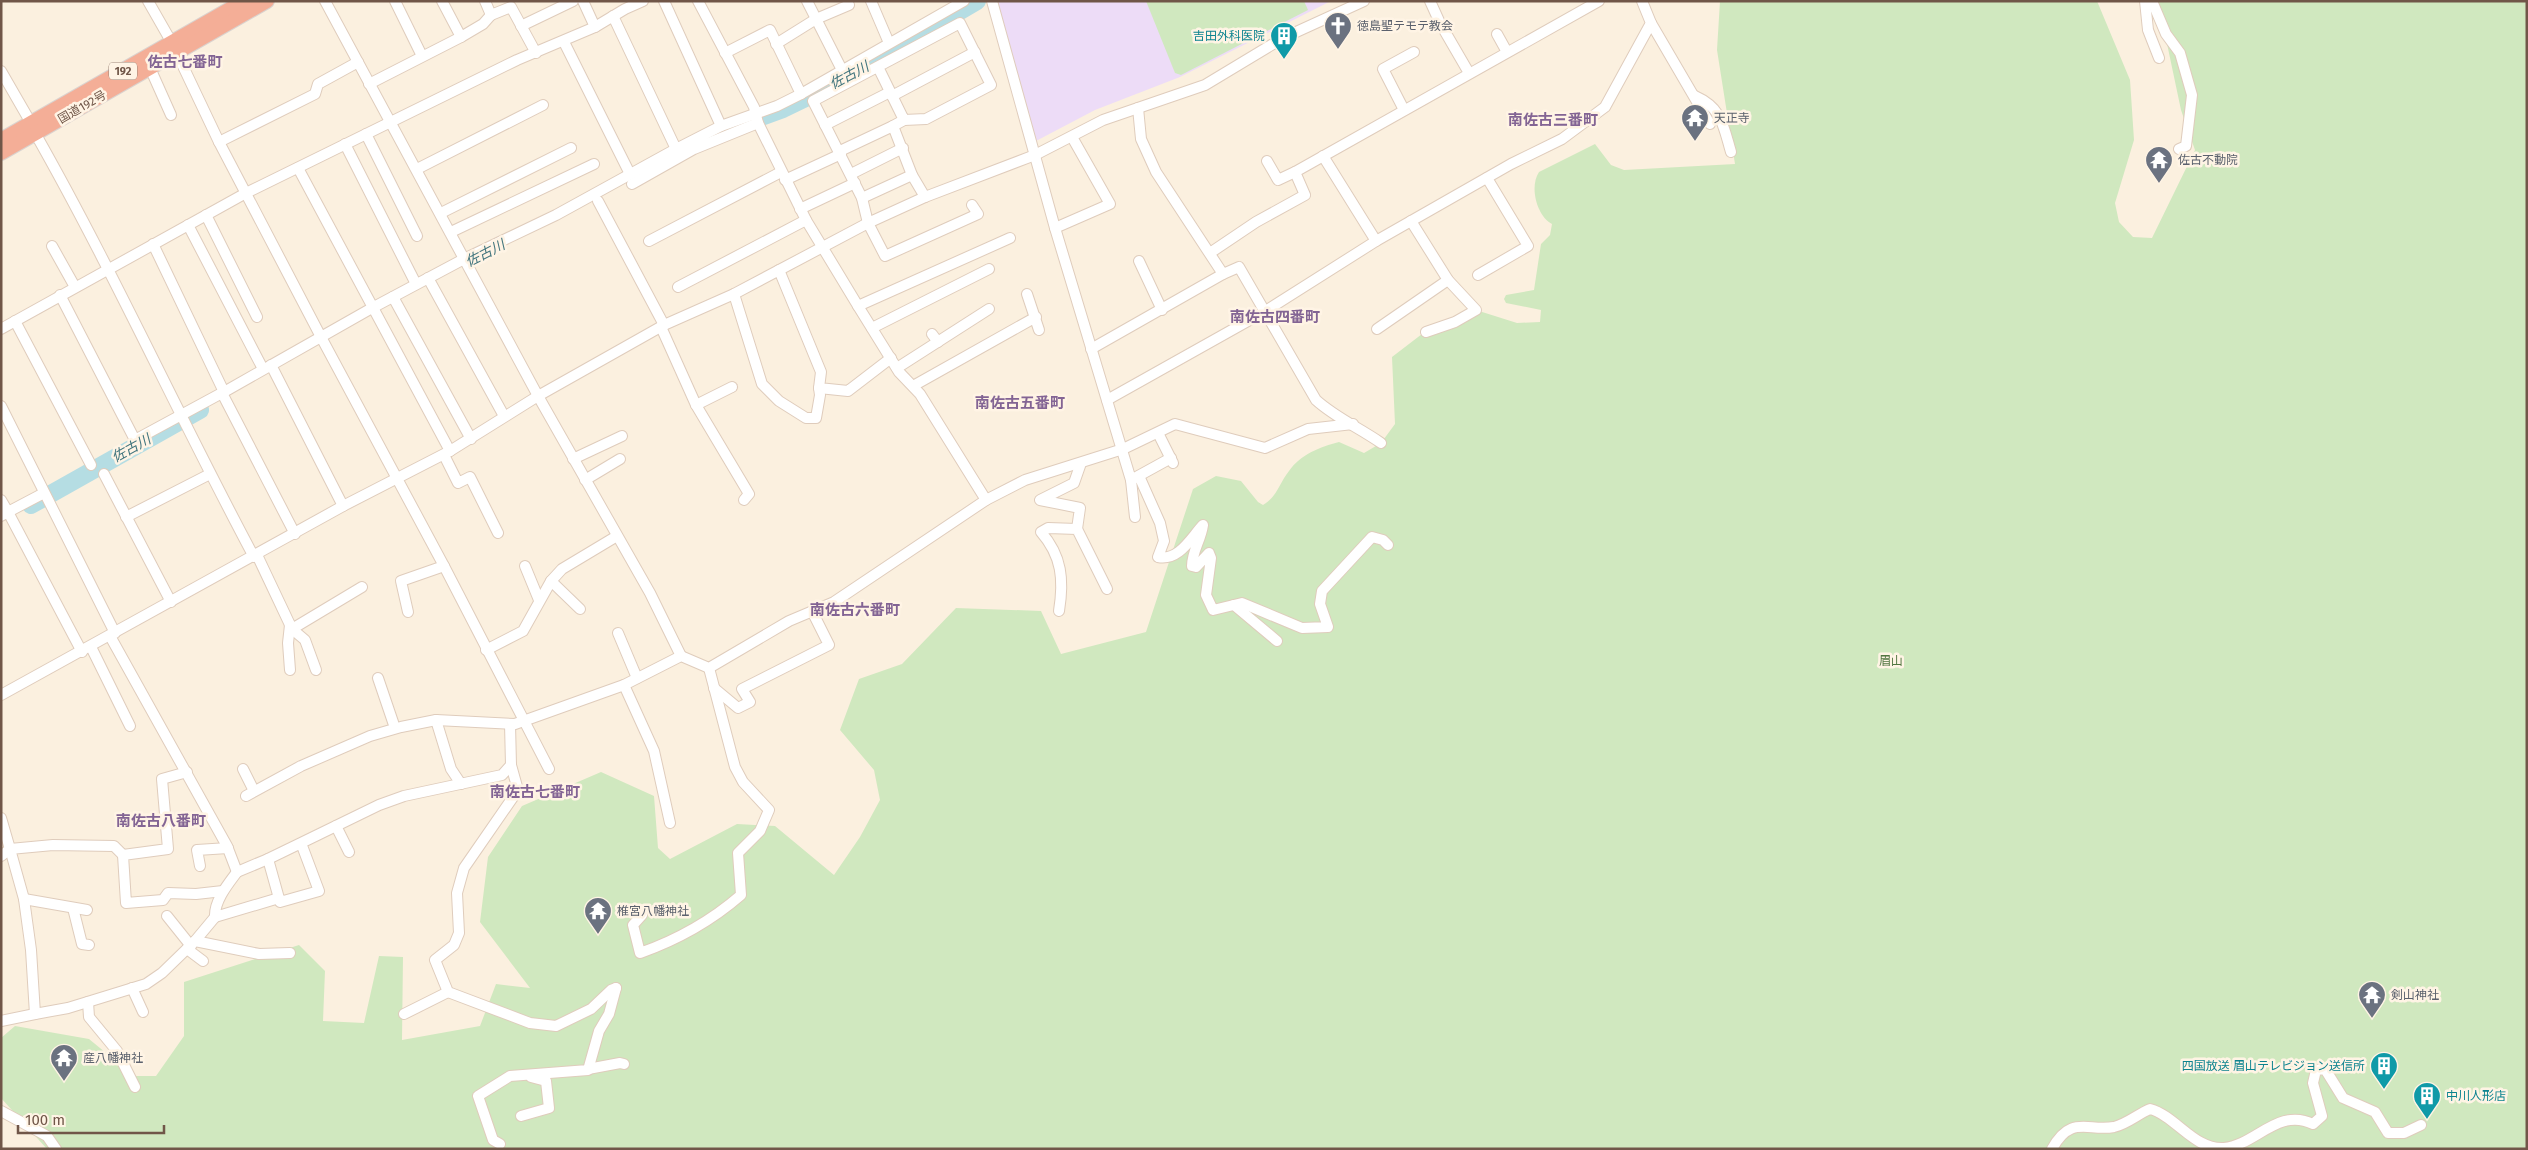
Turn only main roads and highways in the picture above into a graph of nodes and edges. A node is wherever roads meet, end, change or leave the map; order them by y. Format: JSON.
{"nodes":[{"id":1,"x":244,"y":1,"type":"edge"},
{"id":2,"x":267,"y":1,"type":"edge"},
{"id":3,"x":174,"y":48,"type":"junction"},
{"id":4,"x":33,"y":128,"type":"junction"},
{"id":5,"x":1,"y":140,"type":"edge"},
{"id":6,"x":1,"y":153,"type":"edge"}],
"edges":[{"from":1,"to":3,"type":"highway","name":"国道192号","number":"192"},
{"from":2,"to":3,"type":"highway","name":"国道192号","number":"192"},
{"from":3,"to":4,"type":"highway","name":"国道192号","number":"192"},
{"from":3,"to":4,"type":"highway","name":"国道192号","number":"192"},
{"from":4,"to":5,"type":"highway","name":"国道192号","number":"192"},
{"from":4,"to":6,"type":"highway","name":"国道192号","number":"192"}]}
